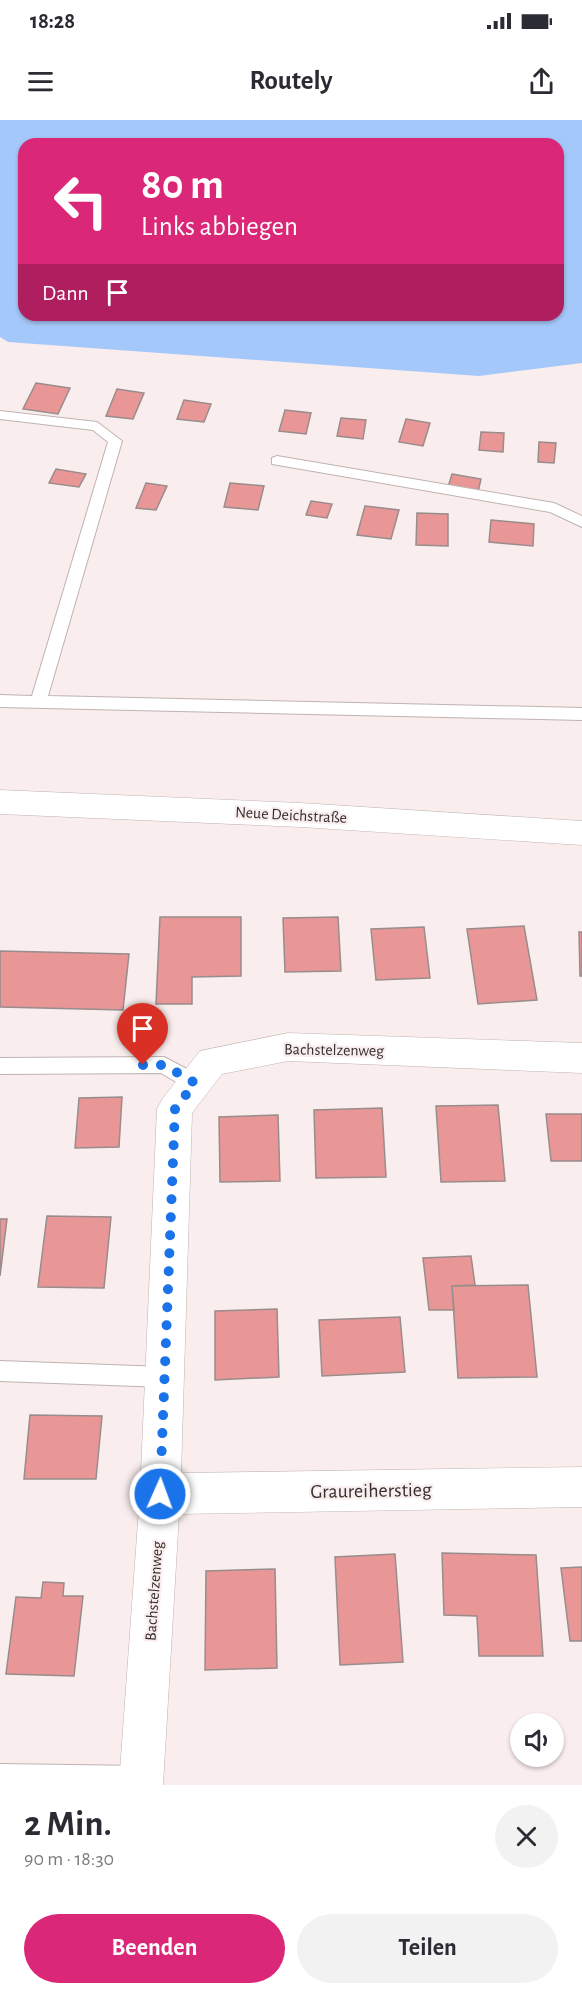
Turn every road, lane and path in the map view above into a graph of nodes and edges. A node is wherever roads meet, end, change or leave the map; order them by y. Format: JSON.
{"nodes":[{"id":1,"x":0,"y":415,"type":"edge"},
{"id":2,"x":277,"y":461,"type":"dead end"},
{"id":3,"x":582,"y":522,"type":"edge"},
{"id":4,"x":0,"y":701,"type":"edge"},
{"id":5,"x":39,"y":701,"type":"junction"},
{"id":6,"x":582,"y":714,"type":"edge"},
{"id":7,"x":0,"y":802,"type":"edge"},
{"id":8,"x":582,"y":833,"type":"edge"},
{"id":9,"x":582,"y":1058,"type":"edge"},
{"id":10,"x":0,"y":1066,"type":"edge"},
{"id":11,"x":195,"y":1083,"type":"junction"},
{"id":12,"x":0,"y":1371,"type":"edge"},
{"id":13,"x":164,"y":1377,"type":"junction"},
{"id":14,"x":582,"y":1487,"type":"edge"},
{"id":15,"x":160,"y":1494,"type":"junction"},
{"id":16,"x":0,"y":1776,"type":"edge"},
{"id":17,"x":142,"y":1781,"type":"edge"}],
"edges":[{"from":1,"to":5,"type":"lane"},
{"from":2,"to":3,"type":"lane"},
{"from":4,"to":5,"type":"lane"},
{"from":5,"to":6,"type":"lane"},
{"from":7,"to":8,"type":"street","name":"Neue Deichstraße"},
{"from":9,"to":11,"type":"street","name":"Bachstelzenweg"},
{"from":10,"to":11,"type":"lane"},
{"from":11,"to":13,"type":"street","name":"Bachstelzenweg"},
{"from":12,"to":13,"type":"lane"},
{"from":13,"to":15,"type":"street","name":"Bachstelzenweg"},
{"from":14,"to":15,"type":"street","name":"Graureiherstieg"},
{"from":15,"to":17,"type":"street","name":"Bachstelzenweg"},
{"from":16,"to":17,"type":"lane"}]}
